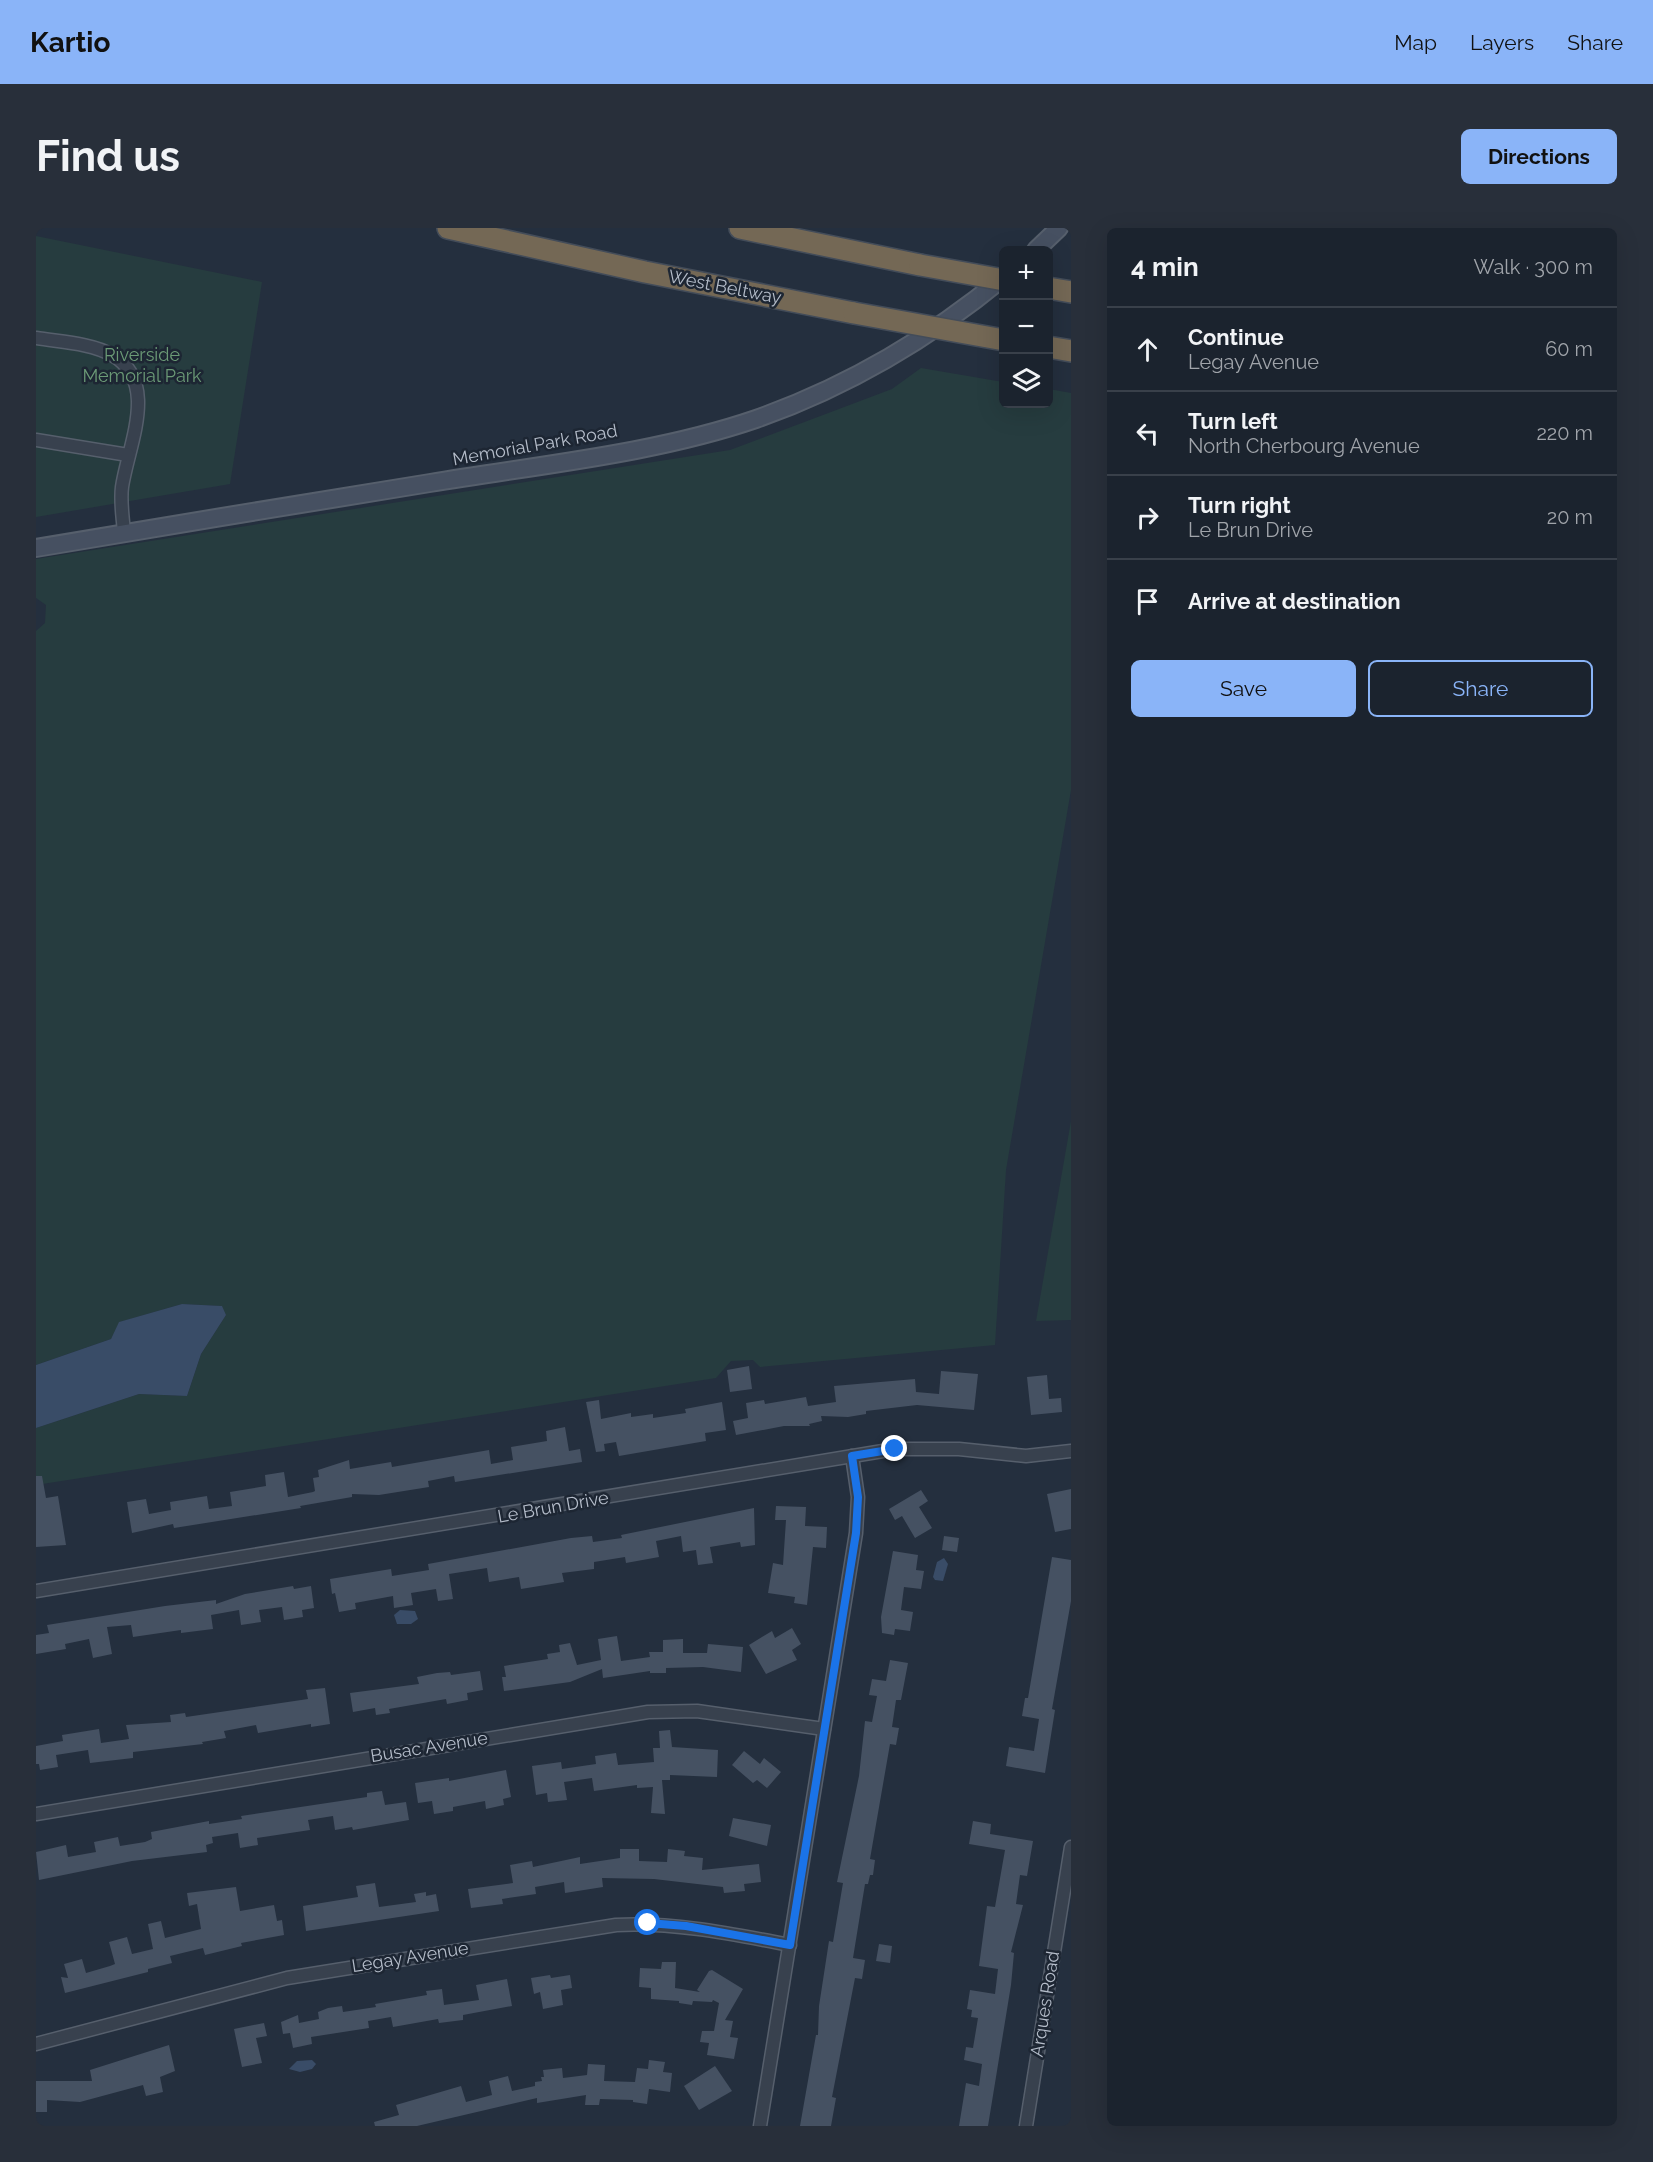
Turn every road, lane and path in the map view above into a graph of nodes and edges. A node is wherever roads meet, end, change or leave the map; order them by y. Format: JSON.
{"nodes":[{"id":1,"x":448,"y":228,"type":"edge"},
{"id":2,"x":740,"y":228,"type":"edge"},
{"id":3,"x":1059,"y":228,"type":"edge"},
{"id":4,"x":1040,"y":246,"type":"edge"},
{"id":5,"x":999,"y":277,"type":"edge"},
{"id":6,"x":999,"y":282,"type":"edge"},
{"id":7,"x":36,"y":338,"type":"edge"},
{"id":8,"x":999,"y":339,"type":"edge"},
{"id":9,"x":1053,"y":348,"type":"edge"},
{"id":10,"x":1071,"y":351,"type":"edge"},
{"id":11,"x":36,"y":440,"type":"edge"},
{"id":12,"x":128,"y":456,"type":"junction"},
{"id":13,"x":124,"y":533,"type":"junction"},
{"id":14,"x":36,"y":548,"type":"edge"},
{"id":15,"x":1071,"y":1451,"type":"edge"},
{"id":16,"x":852,"y":1456,"type":"junction"},
{"id":17,"x":36,"y":1591,"type":"edge"},
{"id":18,"x":824,"y":1729,"type":"junction"},
{"id":19,"x":36,"y":1814,"type":"edge"},
{"id":20,"x":1071,"y":1847,"type":"edge"},
{"id":21,"x":790,"y":1945,"type":"junction"},
{"id":22,"x":36,"y":2044,"type":"edge"},
{"id":23,"x":760,"y":2126,"type":"edge"},
{"id":24,"x":1026,"y":2126,"type":"edge"}],
"edges":[{"from":1,"to":8,"type":"highway","name":"West Beltway","bridge":true},
{"from":2,"to":5,"type":"highway","bridge":true},
{"from":3,"to":4,"type":"street"},
{"from":6,"to":13,"type":"street","name":"Memorial Park Road"},
{"from":7,"to":12,"type":"street"},
{"from":9,"to":10,"type":"highway"},
{"from":11,"to":12,"type":"street"},
{"from":12,"to":13,"type":"street"},
{"from":13,"to":14,"type":"street","name":"Memorial Park Road"},
{"from":15,"to":16,"type":"street","name":"Le Brun Drive"},
{"from":16,"to":17,"type":"street","name":"Le Brun Drive"},
{"from":16,"to":18,"type":"street"},
{"from":18,"to":19,"type":"street","name":"Busac Avenue"},
{"from":18,"to":21,"type":"street"},
{"from":20,"to":24,"type":"street","name":"Arques Road"},
{"from":21,"to":22,"type":"street","name":"Legay Avenue"},
{"from":21,"to":23,"type":"street"}]}
